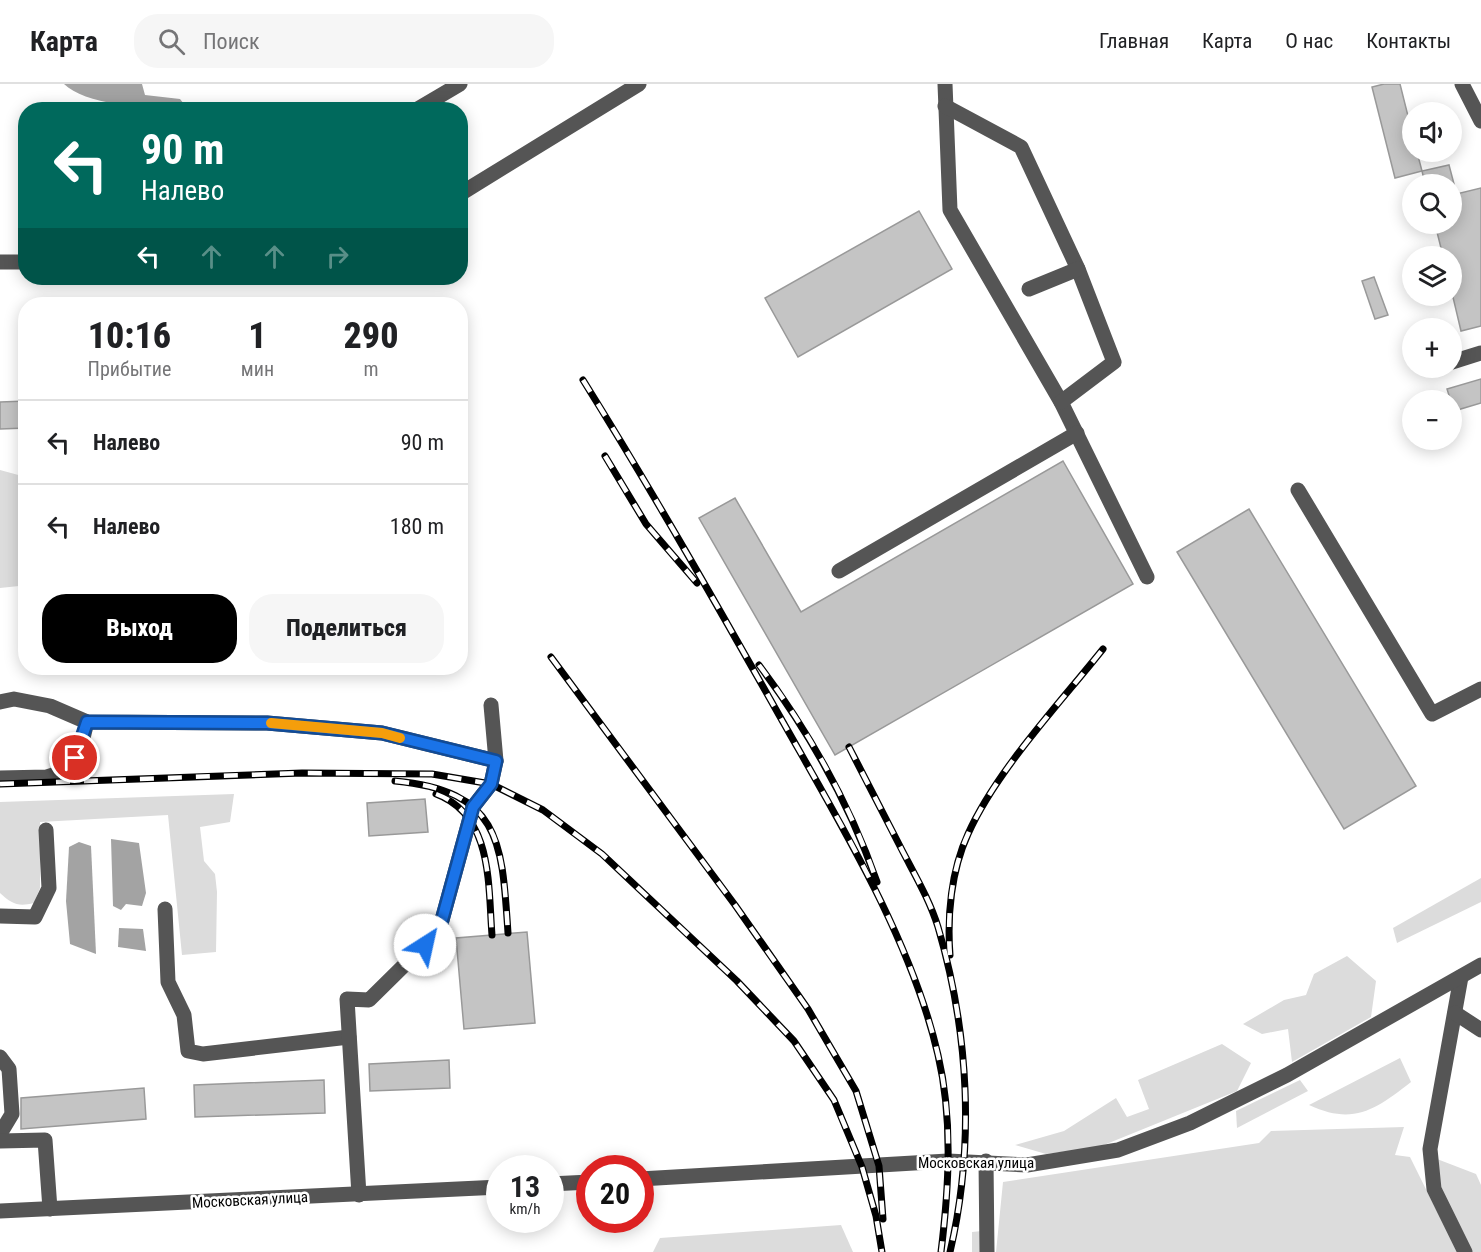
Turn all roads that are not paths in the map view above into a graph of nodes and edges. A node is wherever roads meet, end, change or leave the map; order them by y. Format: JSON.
{"nodes":[{"id":1,"x":460,"y":84,"type":"edge"},
{"id":2,"x":639,"y":84,"type":"edge"},
{"id":3,"x":945,"y":84,"type":"edge"},
{"id":4,"x":1462,"y":84,"type":"edge"},
{"id":5,"x":430,"y":102,"type":"edge"},
{"id":6,"x":945,"y":106,"type":"junction"},
{"id":7,"x":1481,"y":121,"type":"edge"},
{"id":8,"x":468,"y":189,"type":"edge"},
{"id":9,"x":18,"y":261,"type":"edge"},
{"id":10,"x":0,"y":262,"type":"edge"},
{"id":11,"x":1078,"y":269,"type":"junction"},
{"id":12,"x":1029,"y":289,"type":"dead end"},
{"id":13,"x":1481,"y":353,"type":"edge"},
{"id":14,"x":1462,"y":359,"type":"edge"},
{"id":15,"x":1061,"y":402,"type":"junction"},
{"id":16,"x":1077,"y":433,"type":"junction"},
{"id":17,"x":1298,"y":490,"type":"dead end"},
{"id":18,"x":839,"y":571,"type":"dead end"},
{"id":19,"x":1147,"y":577,"type":"dead end"},
{"id":20,"x":1481,"y":689,"type":"edge"},
{"id":21,"x":0,"y":702,"type":"edge"},
{"id":22,"x":491,"y":705,"type":"dead end"},
{"id":23,"x":87,"y":722,"type":"junction"},
{"id":24,"x":496,"y":761,"type":"junction"},
{"id":25,"x":0,"y":778,"type":"edge"},
{"id":26,"x":46,"y":830,"type":"dead end"},
{"id":27,"x":165,"y":909,"type":"dead end"},
{"id":28,"x":0,"y":916,"type":"edge"},
{"id":29,"x":1481,"y":965,"type":"edge"},
{"id":30,"x":1461,"y":977,"type":"junction"},
{"id":31,"x":1455,"y":1013,"type":"junction"},
{"id":32,"x":1481,"y":1030,"type":"edge"},
{"id":33,"x":350,"y":1037,"type":"junction"},
{"id":34,"x":0,"y":1057,"type":"edge"},
{"id":35,"x":0,"y":1134,"type":"edge"},
{"id":36,"x":0,"y":1142,"type":"edge"},
{"id":37,"x":986,"y":1161,"type":"junction"},
{"id":38,"x":654,"y":1178,"type":"edge"},
{"id":39,"x":486,"y":1188,"type":"edge"},
{"id":40,"x":359,"y":1195,"type":"junction"},
{"id":41,"x":50,"y":1209,"type":"junction"},
{"id":42,"x":0,"y":1211,"type":"edge"},
{"id":43,"x":987,"y":1252,"type":"edge"},
{"id":44,"x":1465,"y":1252,"type":"edge"}],
"edges":[{"from":1,"to":5,"type":"street"},
{"from":2,"to":8,"type":"street"},
{"from":3,"to":6,"type":"street"},
{"from":4,"to":7,"type":"street"},
{"from":6,"to":11,"type":"street"},
{"from":6,"to":15,"type":"street"},
{"from":9,"to":10,"type":"street"},
{"from":11,"to":12,"type":"street"},
{"from":11,"to":15,"type":"street"},
{"from":13,"to":14,"type":"street"},
{"from":15,"to":16,"type":"street"},
{"from":16,"to":18,"type":"street"},
{"from":16,"to":19,"type":"street"},
{"from":17,"to":20,"type":"street"},
{"from":21,"to":23,"type":"street"},
{"from":22,"to":24,"type":"street"},
{"from":23,"to":24,"type":"street"},
{"from":23,"to":25,"type":"street"},
{"from":24,"to":33,"type":"street"},
{"from":26,"to":28,"type":"street"},
{"from":27,"to":33,"type":"street"},
{"from":29,"to":30,"type":"street","name":"Московская улица"},
{"from":30,"to":31,"type":"street"},
{"from":30,"to":37,"type":"street","name":"Московская улица"},
{"from":31,"to":32,"type":"street"},
{"from":31,"to":44,"type":"street"},
{"from":33,"to":40,"type":"street"},
{"from":34,"to":35,"type":"street"},
{"from":36,"to":41,"type":"street"},
{"from":37,"to":38,"type":"street","name":"Московская улица"},
{"from":37,"to":43,"type":"street"},
{"from":39,"to":40,"type":"street","name":"Московская улица"},
{"from":40,"to":41,"type":"street","name":"Московская улица"},
{"from":41,"to":42,"type":"street","name":"Московская улица"}]}
